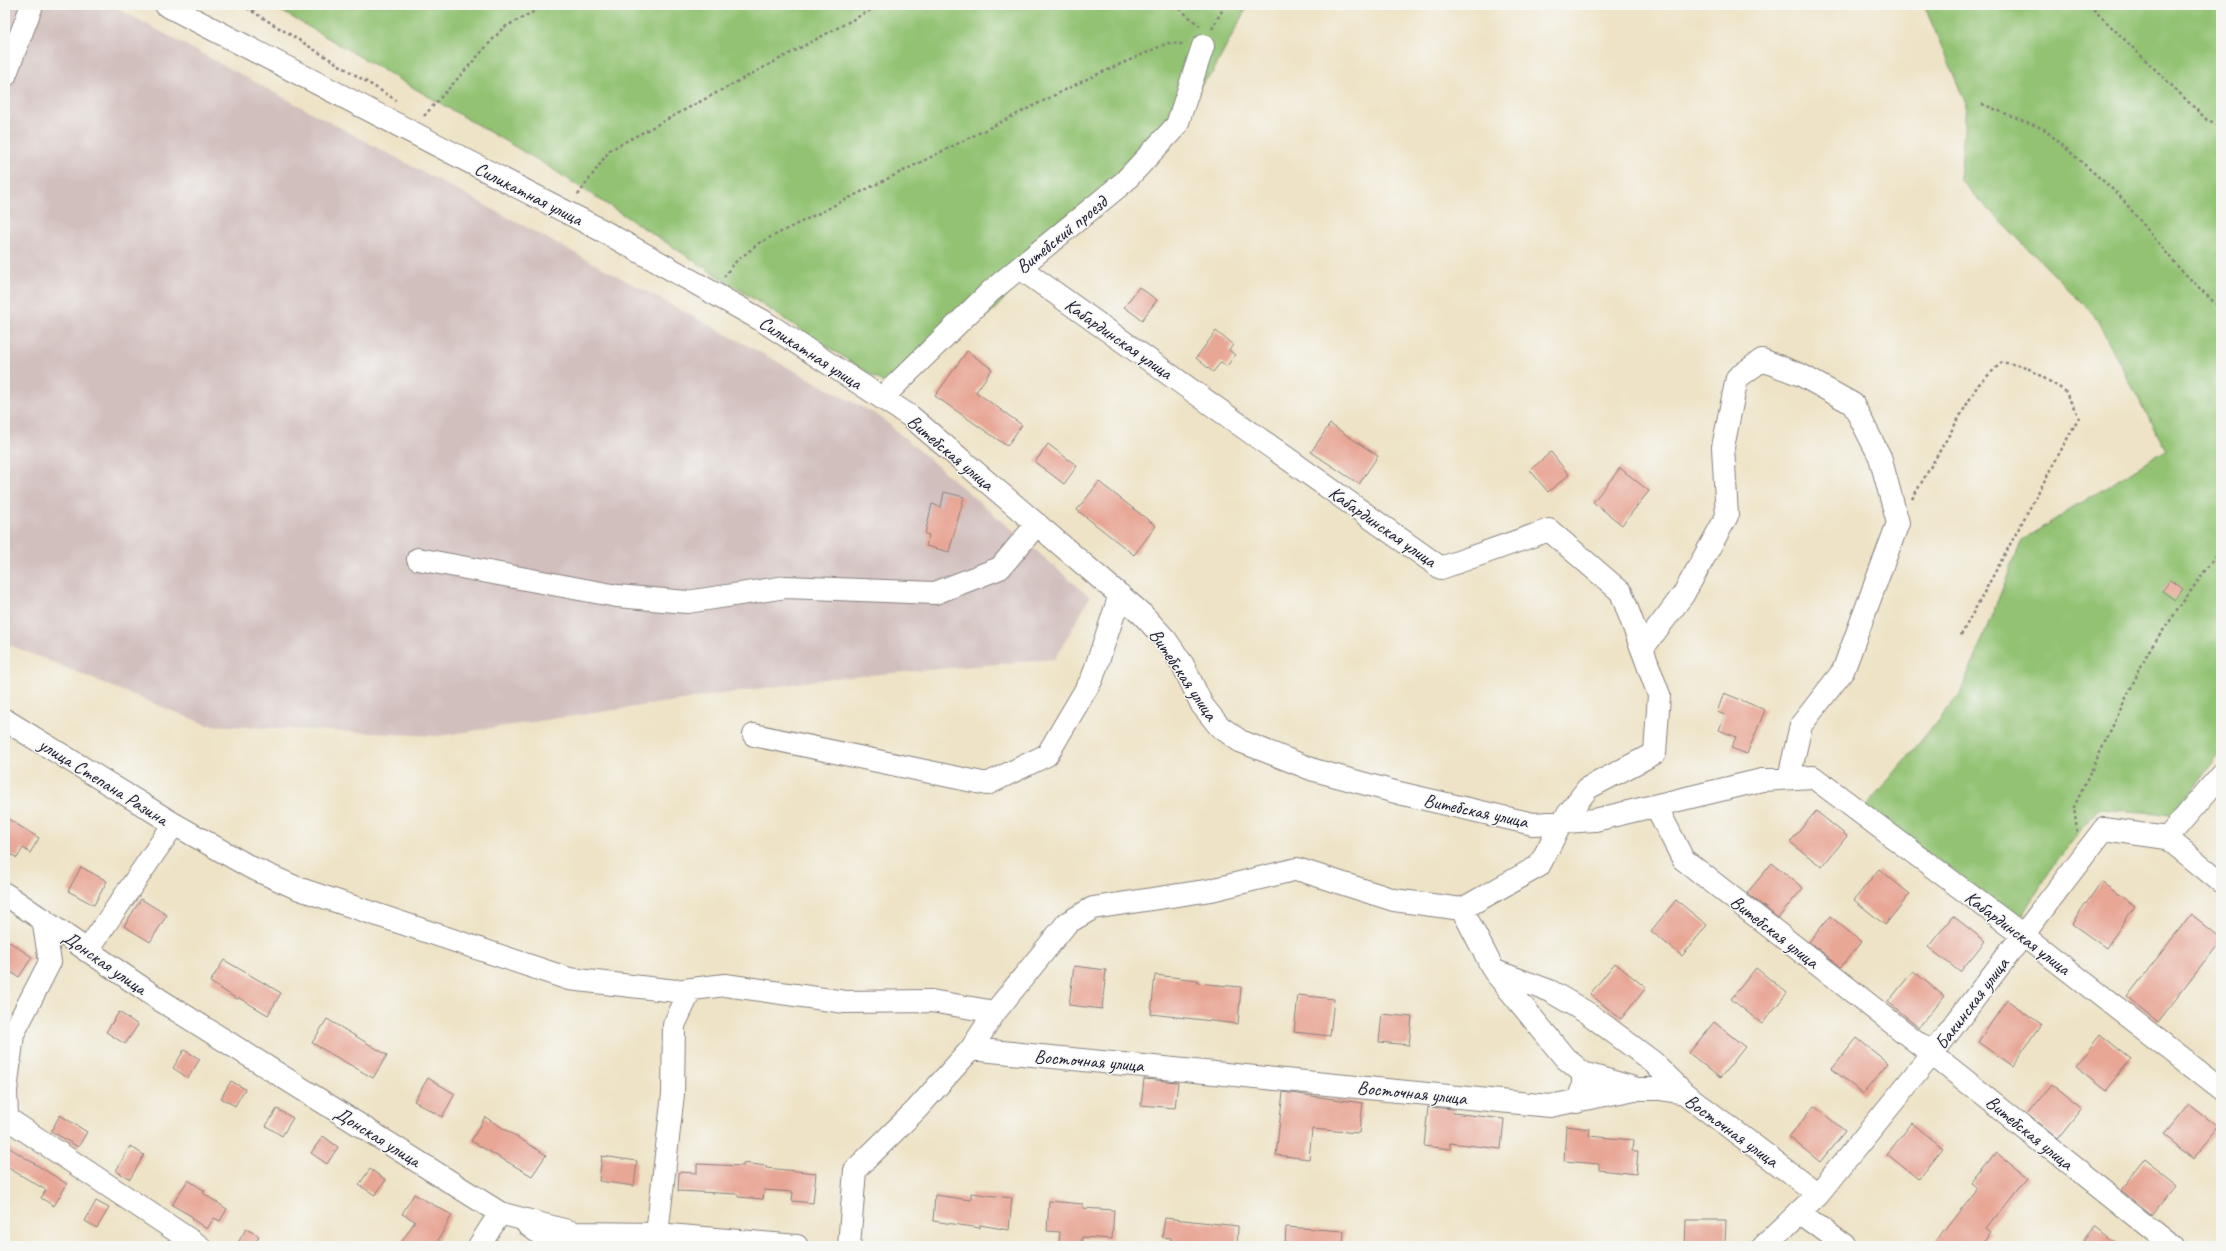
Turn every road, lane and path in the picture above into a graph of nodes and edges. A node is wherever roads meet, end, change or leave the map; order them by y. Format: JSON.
{"nodes":[{"id":1,"x":32,"y":5,"type":"edge"},
{"id":2,"x":166,"y":5,"type":"edge"},
{"id":3,"x":242,"y":5,"type":"edge"},
{"id":4,"x":259,"y":5,"type":"edge"},
{"id":5,"x":546,"y":5,"type":"edge"},
{"id":6,"x":880,"y":5,"type":"edge"},
{"id":7,"x":1175,"y":5,"type":"edge"},
{"id":8,"x":1224,"y":5,"type":"edge"},
{"id":9,"x":2089,"y":5,"type":"edge"},
{"id":10,"x":252,"y":12,"type":"junction"},
{"id":11,"x":1206,"y":40,"type":"junction"},
{"id":12,"x":5,"y":76,"type":"edge"},
{"id":13,"x":398,"y":101,"type":"dead end"},
{"id":14,"x":1982,"y":104,"type":"dead end"},
{"id":15,"x":417,"y":112,"type":"dead end"},
{"id":16,"x":424,"y":116,"type":"junction"},
{"id":17,"x":428,"y":123,"type":"dead end"},
{"id":18,"x":2221,"y":125,"type":"edge"},
{"id":19,"x":566,"y":212,"type":"junction"},
{"id":20,"x":1020,"y":268,"type":"junction"},
{"id":21,"x":712,"y":292,"type":"junction"},
{"id":22,"x":2221,"y":309,"type":"edge"},
{"id":23,"x":882,"y":398,"type":"junction"},
{"id":24,"x":1898,"y":523,"type":"junction"},
{"id":25,"x":1037,"y":524,"type":"junction"},
{"id":26,"x":2221,"y":548,"type":"edge"},
{"id":27,"x":418,"y":559,"type":"dead end"},
{"id":28,"x":1120,"y":595,"type":"junction"},
{"id":29,"x":1960,"y":637,"type":"dead end"},
{"id":30,"x":1642,"y":649,"type":"junction"},
{"id":31,"x":5,"y":720,"type":"edge"},
{"id":32,"x":754,"y":735,"type":"dead end"},
{"id":33,"x":2221,"y":775,"type":"edge"},
{"id":34,"x":1789,"y":778,"type":"junction"},
{"id":35,"x":1656,"y":806,"type":"junction"},
{"id":36,"x":1562,"y":822,"type":"junction"},
{"id":37,"x":174,"y":824,"type":"junction"},
{"id":38,"x":2167,"y":838,"type":"junction"},
{"id":39,"x":2081,"y":858,"type":"junction"},
{"id":40,"x":2221,"y":882,"type":"edge"},
{"id":41,"x":5,"y":894,"type":"edge"},
{"id":42,"x":1462,"y":909,"type":"junction"},
{"id":43,"x":43,"y":919,"type":"junction"},
{"id":44,"x":2023,"y":935,"type":"junction"},
{"id":45,"x":87,"y":952,"type":"junction"},
{"id":46,"x":1494,"y":971,"type":"junction"},
{"id":47,"x":691,"y":990,"type":"junction"},
{"id":48,"x":995,"y":1012,"type":"junction"},
{"id":49,"x":971,"y":1049,"type":"junction"},
{"id":50,"x":1932,"y":1054,"type":"junction"},
{"id":51,"x":1583,"y":1073,"type":"junction"},
{"id":52,"x":1635,"y":1089,"type":"junction"},
{"id":53,"x":2221,"y":1089,"type":"edge"},
{"id":54,"x":1684,"y":1093,"type":"junction"},
{"id":55,"x":1577,"y":1102,"type":"junction"},
{"id":56,"x":6,"y":1119,"type":"edge"},
{"id":57,"x":1818,"y":1194,"type":"junction"},
{"id":58,"x":1800,"y":1213,"type":"junction"},
{"id":59,"x":509,"y":1215,"type":"junction"},
{"id":60,"x":655,"y":1240,"type":"edge"},
{"id":61,"x":199,"y":1246,"type":"edge"},
{"id":62,"x":479,"y":1246,"type":"edge"},
{"id":63,"x":556,"y":1246,"type":"edge"},
{"id":64,"x":797,"y":1246,"type":"edge"},
{"id":65,"x":848,"y":1246,"type":"edge"},
{"id":66,"x":1764,"y":1246,"type":"edge"},
{"id":67,"x":1846,"y":1246,"type":"edge"},
{"id":68,"x":2173,"y":1246,"type":"edge"}],
"edges":[{"from":1,"to":12,"type":"street"},
{"from":2,"to":19,"type":"street","name":"Силикатная улица"},
{"from":3,"to":10,"type":"path"},
{"from":4,"to":10,"type":"path"},
{"from":5,"to":16,"type":"path"},
{"from":6,"to":19,"type":"path"},
{"from":7,"to":11,"type":"path"},
{"from":8,"to":11,"type":"path"},
{"from":9,"to":18,"type":"path"},
{"from":10,"to":13,"type":"path"},
{"from":11,"to":20,"type":"street","name":"Витебский проезд"},
{"from":11,"to":21,"type":"path"},
{"from":14,"to":22,"type":"path"},
{"from":15,"to":16,"type":"path"},
{"from":16,"to":17,"type":"path"},
{"from":19,"to":21,"type":"street","name":"Силикатная улица"},
{"from":20,"to":23,"type":"street","name":"Витебский проезд"},
{"from":20,"to":30,"type":"street","name":"Кабардинская улица"},
{"from":21,"to":23,"type":"street","name":"Силикатная улица"},
{"from":23,"to":25,"type":"street","name":"Витебская улица"},
{"from":24,"to":29,"type":"path"},
{"from":24,"to":30,"type":"street"},
{"from":24,"to":34,"type":"street"},
{"from":25,"to":27,"type":"street"},
{"from":25,"to":28,"type":"street","name":"Витебская улица"},
{"from":26,"to":39,"type":"path"},
{"from":28,"to":32,"type":"street"},
{"from":28,"to":36,"type":"street","name":"Витебская улица"},
{"from":30,"to":36,"type":"street","name":"Кабардинская улица"},
{"from":31,"to":37,"type":"street","name":"улица Степана Разина"},
{"from":33,"to":38,"type":"street"},
{"from":34,"to":35,"type":"street"},
{"from":34,"to":44,"type":"street","name":"Кабардинская улица"},
{"from":35,"to":36,"type":"street","name":"Витебская улица"},
{"from":35,"to":50,"type":"street","name":"Витебская улица"},
{"from":36,"to":42,"type":"street"},
{"from":37,"to":45,"type":"street","name":"улица Степана Разина"},
{"from":37,"to":47,"type":"street"},
{"from":38,"to":39,"type":"street","name":"Бакинская улица"},
{"from":38,"to":40,"type":"street"},
{"from":39,"to":44,"type":"street","name":"Бакинская улица"},
{"from":41,"to":43,"type":"street","name":"Донская улица"},
{"from":42,"to":46,"type":"street"},
{"from":42,"to":48,"type":"street"},
{"from":43,"to":45,"type":"street","name":"Донская улица"},
{"from":43,"to":56,"type":"street"},
{"from":44,"to":50,"type":"street","name":"Бакинская улица"},
{"from":44,"to":53,"type":"street","name":"Кабардинская улица"},
{"from":45,"to":59,"type":"street","name":"Донская улица"},
{"from":46,"to":51,"type":"street"},
{"from":46,"to":54,"type":"street"},
{"from":47,"to":48,"type":"street"},
{"from":47,"to":60,"type":"street"},
{"from":48,"to":49,"type":"street"},
{"from":49,"to":55,"type":"street","name":"Восточная улица"},
{"from":49,"to":65,"type":"street"},
{"from":50,"to":57,"type":"street","name":"Бакинская улица"},
{"from":50,"to":68,"type":"street","name":"Витебская улица"},
{"from":51,"to":52,"type":"street"},
{"from":51,"to":55,"type":"street"},
{"from":52,"to":54,"type":"street","name":"Восточная улица"},
{"from":52,"to":55,"type":"street","name":"Восточная улица"},
{"from":54,"to":57,"type":"street","name":"Восточная улица"},
{"from":56,"to":61,"type":"street"},
{"from":57,"to":58,"type":"street","name":"Бакинская улица"},
{"from":58,"to":66,"type":"street","name":"Бакинская улица"},
{"from":58,"to":67,"type":"street"},
{"from":59,"to":60,"type":"street","name":"Донская улица"},
{"from":59,"to":62,"type":"street"},
{"from":59,"to":63,"type":"street"},
{"from":60,"to":64,"type":"street","name":"Донская улица"}]}
